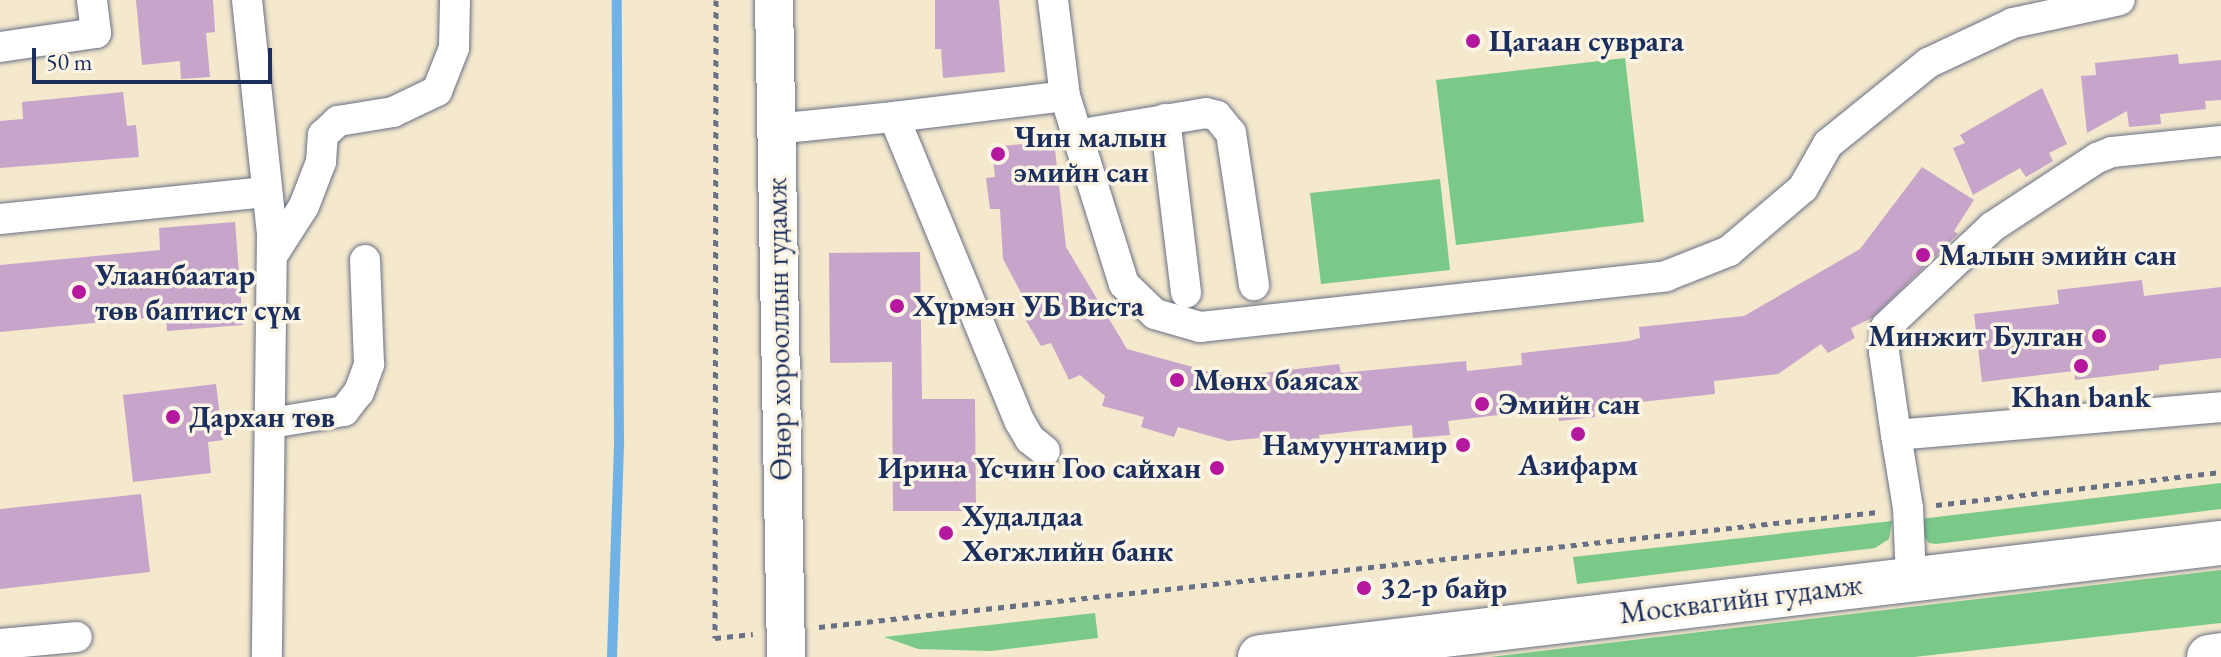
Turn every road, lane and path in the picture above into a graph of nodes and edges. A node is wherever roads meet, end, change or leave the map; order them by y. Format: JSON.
{"nodes":[{"id":1,"x":92,"y":0,"type":"edge"},
{"id":2,"x":247,"y":0,"type":"edge"},
{"id":3,"x":455,"y":0,"type":"edge"},
{"id":4,"x":716,"y":0,"type":"edge"},
{"id":5,"x":774,"y":0,"type":"edge"},
{"id":6,"x":1053,"y":0,"type":"edge"},
{"id":7,"x":2120,"y":0,"type":"edge"},
{"id":8,"x":0,"y":47,"type":"edge"},
{"id":9,"x":1065,"y":96,"type":"junction"},
{"id":10,"x":894,"y":117,"type":"junction"},
{"id":11,"x":1165,"y":119,"type":"junction"},
{"id":12,"x":775,"y":129,"type":"junction"},
{"id":13,"x":1076,"y":135,"type":"junction"},
{"id":14,"x":2221,"y":141,"type":"edge"},
{"id":15,"x":266,"y":192,"type":"junction"},
{"id":16,"x":0,"y":219,"type":"edge"},
{"id":17,"x":272,"y":256,"type":"junction"},
{"id":18,"x":365,"y":260,"type":"dead end"},
{"id":19,"x":1254,"y":285,"type":"dead end"},
{"id":20,"x":1186,"y":293,"type":"dead end"},
{"id":21,"x":2221,"y":407,"type":"edge"},
{"id":22,"x":271,"y":423,"type":"junction"},
{"id":23,"x":1896,"y":435,"type":"junction"},
{"id":24,"x":1045,"y":451,"type":"dead end"},
{"id":25,"x":2221,"y":472,"type":"edge"},
{"id":26,"x":1908,"y":508,"type":"junction"},
{"id":27,"x":2221,"y":543,"type":"edge"},
{"id":28,"x":1911,"y":579,"type":"junction"},
{"id":29,"x":77,"y":637,"type":"dead end"},
{"id":30,"x":0,"y":644,"type":"edge"},
{"id":31,"x":785,"y":644,"type":"edge"},
{"id":32,"x":2221,"y":655,"type":"edge"},
{"id":33,"x":267,"y":657,"type":"edge"},
{"id":34,"x":1260,"y":657,"type":"edge"},
{"id":35,"x":2209,"y":657,"type":"edge"}],
"edges":[{"from":1,"to":8,"type":"street"},
{"from":2,"to":15,"type":"street"},
{"from":3,"to":17,"type":"street"},
{"from":4,"to":31,"type":"path"},
{"from":5,"to":12,"type":"main road","name":"Өнөр хорооллын гудамж"},
{"from":6,"to":9,"type":"street"},
{"from":7,"to":13,"type":"street"},
{"from":9,"to":10,"type":"street"},
{"from":9,"to":13,"type":"street"},
{"from":10,"to":12,"type":"street"},
{"from":10,"to":24,"type":"street"},
{"from":11,"to":13,"type":"street"},
{"from":11,"to":19,"type":"street"},
{"from":11,"to":20,"type":"street"},
{"from":12,"to":31,"type":"main road","name":"Өнөр хорооллын гудамж"},
{"from":14,"to":23,"type":"street"},
{"from":15,"to":16,"type":"street"},
{"from":15,"to":17,"type":"street"},
{"from":17,"to":22,"type":"street"},
{"from":18,"to":22,"type":"street"},
{"from":21,"to":23,"type":"street"},
{"from":22,"to":33,"type":"street"},
{"from":23,"to":26,"type":"street"},
{"from":25,"to":26,"type":"path"},
{"from":26,"to":28,"type":"street"},
{"from":26,"to":31,"type":"path"},
{"from":27,"to":28,"type":"highway","name":"Москвагийн гудамж"},
{"from":28,"to":34,"type":"highway","name":"Москвагийн гудамж"},
{"from":29,"to":30,"type":"street"},
{"from":32,"to":35,"type":"highway"}]}
